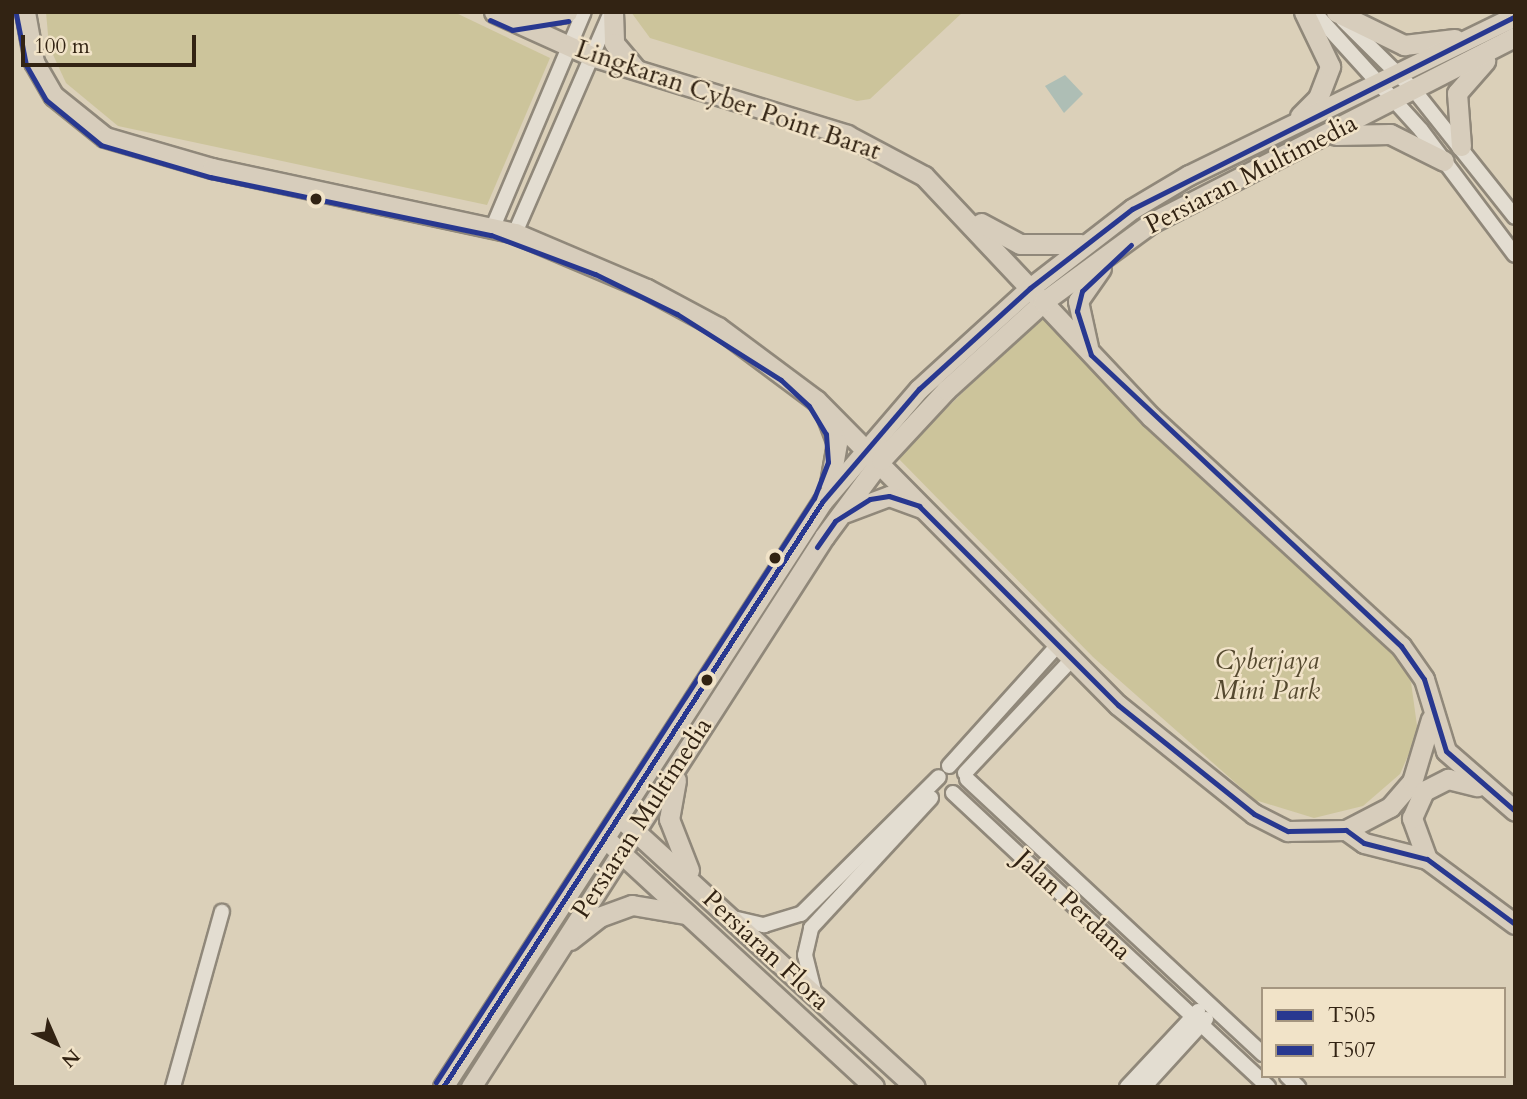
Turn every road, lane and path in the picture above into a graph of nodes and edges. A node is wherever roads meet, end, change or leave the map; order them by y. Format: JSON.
{"nodes":[{"id":1,"x":25,"y":12,"type":"edge"},
{"id":2,"x":494,"y":12,"type":"edge"},
{"id":3,"x":567,"y":12,"type":"edge"},
{"id":4,"x":584,"y":12,"type":"edge"},
{"id":5,"x":612,"y":12,"type":"edge"},
{"id":6,"x":1304,"y":12,"type":"edge"},
{"id":7,"x":1314,"y":12,"type":"edge"},
{"id":8,"x":1335,"y":12,"type":"edge"},
{"id":9,"x":1515,"y":16,"type":"edge"},
{"id":10,"x":512,"y":21,"type":"junction"},
{"id":11,"x":1515,"y":39,"type":"edge"},
{"id":12,"x":567,"y":46,"type":"junction"},
{"id":13,"x":591,"y":55,"type":"junction"},
{"id":14,"x":636,"y":69,"type":"junction"},
{"id":15,"x":1390,"y":81,"type":"junction"},
{"id":16,"x":1414,"y":90,"type":"junction"},
{"id":17,"x":1396,"y":100,"type":"junction"},
{"id":18,"x":1286,"y":128,"type":"junction"},
{"id":19,"x":1461,"y":146,"type":"junction"},
{"id":20,"x":1293,"y":149,"type":"junction"},
{"id":21,"x":1444,"y":162,"type":"junction"},
{"id":22,"x":1222,"y":183,"type":"junction"},
{"id":23,"x":962,"y":211,"type":"junction"},
{"id":24,"x":1515,"y":217,"type":"edge"},
{"id":25,"x":493,"y":227,"type":"junction"},
{"id":26,"x":515,"y":233,"type":"junction"},
{"id":27,"x":1087,"y":242,"type":"junction"},
{"id":28,"x":1515,"y":255,"type":"edge"},
{"id":29,"x":1036,"y":295,"type":"junction"},
{"id":30,"x":1091,"y":355,"type":"junction"},
{"id":31,"x":816,"y":400,"type":"junction"},
{"id":32,"x":865,"y":445,"type":"junction"},
{"id":33,"x":881,"y":460,"type":"junction"},
{"id":34,"x":822,"y":502,"type":"junction"},
{"id":35,"x":934,"y":516,"type":"junction"},
{"id":36,"x":835,"y":521,"type":"junction"},
{"id":37,"x":1058,"y":645,"type":"junction"},
{"id":38,"x":1072,"y":659,"type":"junction"},
{"id":39,"x":1432,"y":711,"type":"junction"},
{"id":40,"x":696,"y":736,"type":"junction"},
{"id":41,"x":949,"y":766,"type":"junction"},
{"id":42,"x":966,"y":776,"type":"junction"},
{"id":43,"x":944,"y":786,"type":"junction"},
{"id":44,"x":1509,"y":807,"type":"edge"},
{"id":45,"x":615,"y":814,"type":"junction"},
{"id":46,"x":1346,"y":830,"type":"junction"},
{"id":47,"x":635,"y":831,"type":"junction"},
{"id":48,"x":601,"y":835,"type":"junction"},
{"id":49,"x":620,"y":852,"type":"junction"},
{"id":50,"x":1427,"y":859,"type":"junction"},
{"id":51,"x":1054,"y":862,"type":"junction"},
{"id":52,"x":1041,"y":876,"type":"junction"},
{"id":53,"x":1083,"y":889,"type":"junction"},
{"id":54,"x":706,"y":894,"type":"junction"},
{"id":55,"x":1070,"y":903,"type":"junction"},
{"id":56,"x":222,"y":912,"type":"dead end"},
{"id":57,"x":732,"y":918,"type":"junction"},
{"id":58,"x":699,"y":921,"type":"junction"},
{"id":59,"x":1515,"y":924,"type":"edge"},
{"id":60,"x":1135,"y":937,"type":"junction"},
{"id":61,"x":1122,"y":951,"type":"junction"},
{"id":62,"x":555,"y":954,"type":"junction"},
{"id":63,"x":817,"y":997,"type":"junction"},
{"id":64,"x":1210,"y":1006,"type":"junction"},
{"id":65,"x":1197,"y":1020,"type":"junction"},
{"id":66,"x":1261,"y":1052,"type":"edge"},
{"id":67,"x":173,"y":1087,"type":"edge"},
{"id":68,"x":443,"y":1087,"type":"edge"},
{"id":69,"x":471,"y":1087,"type":"edge"},
{"id":70,"x":874,"y":1087,"type":"edge"},
{"id":71,"x":915,"y":1087,"type":"edge"},
{"id":72,"x":1127,"y":1087,"type":"edge"},
{"id":73,"x":1144,"y":1087,"type":"edge"},
{"id":74,"x":1268,"y":1087,"type":"edge"}],
"edges":[{"from":1,"to":25,"type":"main road"},
{"from":2,"to":10,"type":"main road","name":"Lingkaran Cyber Point Barat"},
{"from":3,"to":10,"type":"main road"},
{"from":4,"to":12,"type":"street"},
{"from":5,"to":13,"type":"street"},
{"from":5,"to":14,"type":"main road"},
{"from":6,"to":18,"type":"main road"},
{"from":7,"to":15,"type":"street"},
{"from":8,"to":9,"type":"main road"},
{"from":8,"to":15,"type":"street"},
{"from":9,"to":15,"type":"main road","name":"Persiaran Multimedia"},
{"from":10,"to":12,"type":"main road","name":"Lingkaran Cyber Point Barat"},
{"from":11,"to":16,"type":"main road","name":"Persiaran Multimedia"},
{"from":11,"to":19,"type":"main road"},
{"from":12,"to":13,"type":"main road","name":"Lingkaran Cyber Point Barat"},
{"from":12,"to":25,"type":"street"},
{"from":13,"to":14,"type":"main road","name":"Lingkaran Cyber Point Barat"},
{"from":13,"to":26,"type":"street"},
{"from":14,"to":23,"type":"main road","name":"Lingkaran Cyber Point Barat"},
{"from":15,"to":16,"type":"street"},
{"from":15,"to":17,"type":"street"},
{"from":15,"to":18,"type":"main road","name":"Persiaran Multimedia"},
{"from":16,"to":17,"type":"main road","name":"Persiaran Multimedia"},
{"from":16,"to":19,"type":"street"},
{"from":17,"to":20,"type":"main road","name":"Persiaran Multimedia"},
{"from":17,"to":21,"type":"street"},
{"from":18,"to":27,"type":"main road","name":"Persiaran Multimedia"},
{"from":19,"to":24,"type":"street"},
{"from":20,"to":21,"type":"main road"},
{"from":20,"to":22,"type":"main road","name":"Persiaran Multimedia"},
{"from":21,"to":28,"type":"street"},
{"from":22,"to":29,"type":"main road","name":"Persiaran Multimedia"},
{"from":22,"to":30,"type":"main road"},
{"from":23,"to":27,"type":"main road"},
{"from":23,"to":29,"type":"main road","name":"Lingkaran Cyber Point Barat"},
{"from":25,"to":26,"type":"main road"},
{"from":26,"to":31,"type":"main road"},
{"from":27,"to":29,"type":"main road","name":"Persiaran Multimedia"},
{"from":29,"to":30,"type":"main road","name":"Lingkaran Cyber Point Barat"},
{"from":29,"to":32,"type":"main road","name":"Persiaran Multimedia"},
{"from":29,"to":33,"type":"main road","name":"Persiaran Multimedia"},
{"from":30,"to":39,"type":"main road","name":"Lingkaran Cyber Point Barat"},
{"from":31,"to":32,"type":"main road"},
{"from":31,"to":34,"type":"main road"},
{"from":32,"to":33,"type":"main road"},
{"from":32,"to":34,"type":"main road","name":"Persiaran Multimedia"},
{"from":33,"to":35,"type":"main road"},
{"from":33,"to":36,"type":"main road","name":"Persiaran Multimedia"},
{"from":34,"to":45,"type":"main road","name":"Persiaran Multimedia"},
{"from":35,"to":36,"type":"main road"},
{"from":35,"to":37,"type":"main road"},
{"from":36,"to":40,"type":"main road","name":"Persiaran Multimedia"},
{"from":37,"to":38,"type":"main road"},
{"from":37,"to":41,"type":"street"},
{"from":38,"to":42,"type":"street"},
{"from":38,"to":46,"type":"main road"},
{"from":39,"to":44,"type":"main road","name":"Lingkaran Cyber Point Barat"},
{"from":39,"to":46,"type":"main road"},
{"from":40,"to":47,"type":"main road","name":"Persiaran Multimedia"},
{"from":40,"to":54,"type":"main road"},
{"from":41,"to":42,"type":"street","name":"Jalan Perdana"},
{"from":41,"to":43,"type":"street"},
{"from":42,"to":43,"type":"street"},
{"from":42,"to":51,"type":"street","name":"Jalan Perdana"},
{"from":43,"to":52,"type":"street","name":"Jalan Perdana"},
{"from":43,"to":57,"type":"street"},
{"from":43,"to":63,"type":"street"},
{"from":44,"to":50,"type":"main road"},
{"from":45,"to":47,"type":"main road","name":"Persiaran Flora"},
{"from":45,"to":48,"type":"main road","name":"Persiaran Multimedia"},
{"from":46,"to":50,"type":"main road"},
{"from":47,"to":49,"type":"main road","name":"Persiaran Multimedia"},
{"from":47,"to":54,"type":"main road","name":"Persiaran Flora"},
{"from":48,"to":49,"type":"main road","name":"Persiaran Flora"},
{"from":48,"to":68,"type":"main road","name":"Persiaran Multimedia"},
{"from":49,"to":58,"type":"main road","name":"Persiaran Flora"},
{"from":49,"to":62,"type":"main road","name":"Persiaran Multimedia"},
{"from":50,"to":59,"type":"main road"},
{"from":51,"to":52,"type":"street"},
{"from":51,"to":53,"type":"street","name":"Jalan Perdana"},
{"from":52,"to":55,"type":"street","name":"Jalan Perdana"},
{"from":53,"to":55,"type":"street"},
{"from":53,"to":60,"type":"street","name":"Jalan Perdana"},
{"from":54,"to":57,"type":"main road","name":"Persiaran Flora"},
{"from":55,"to":61,"type":"street","name":"Jalan Perdana"},
{"from":56,"to":67,"type":"street"},
{"from":57,"to":63,"type":"main road","name":"Persiaran Flora"},
{"from":58,"to":62,"type":"main road"},
{"from":58,"to":70,"type":"main road","name":"Persiaran Flora"},
{"from":60,"to":61,"type":"street"},
{"from":60,"to":64,"type":"street","name":"Jalan Perdana"},
{"from":61,"to":65,"type":"street","name":"Jalan Perdana"},
{"from":62,"to":69,"type":"main road","name":"Persiaran Multimedia"},
{"from":63,"to":71,"type":"main road","name":"Persiaran Flora"},
{"from":64,"to":65,"type":"street"},
{"from":64,"to":66,"type":"street","name":"Jalan Perdana"},
{"from":65,"to":72,"type":"street"},
{"from":65,"to":73,"type":"street"},
{"from":65,"to":74,"type":"street","name":"Jalan Perdana"}]}
